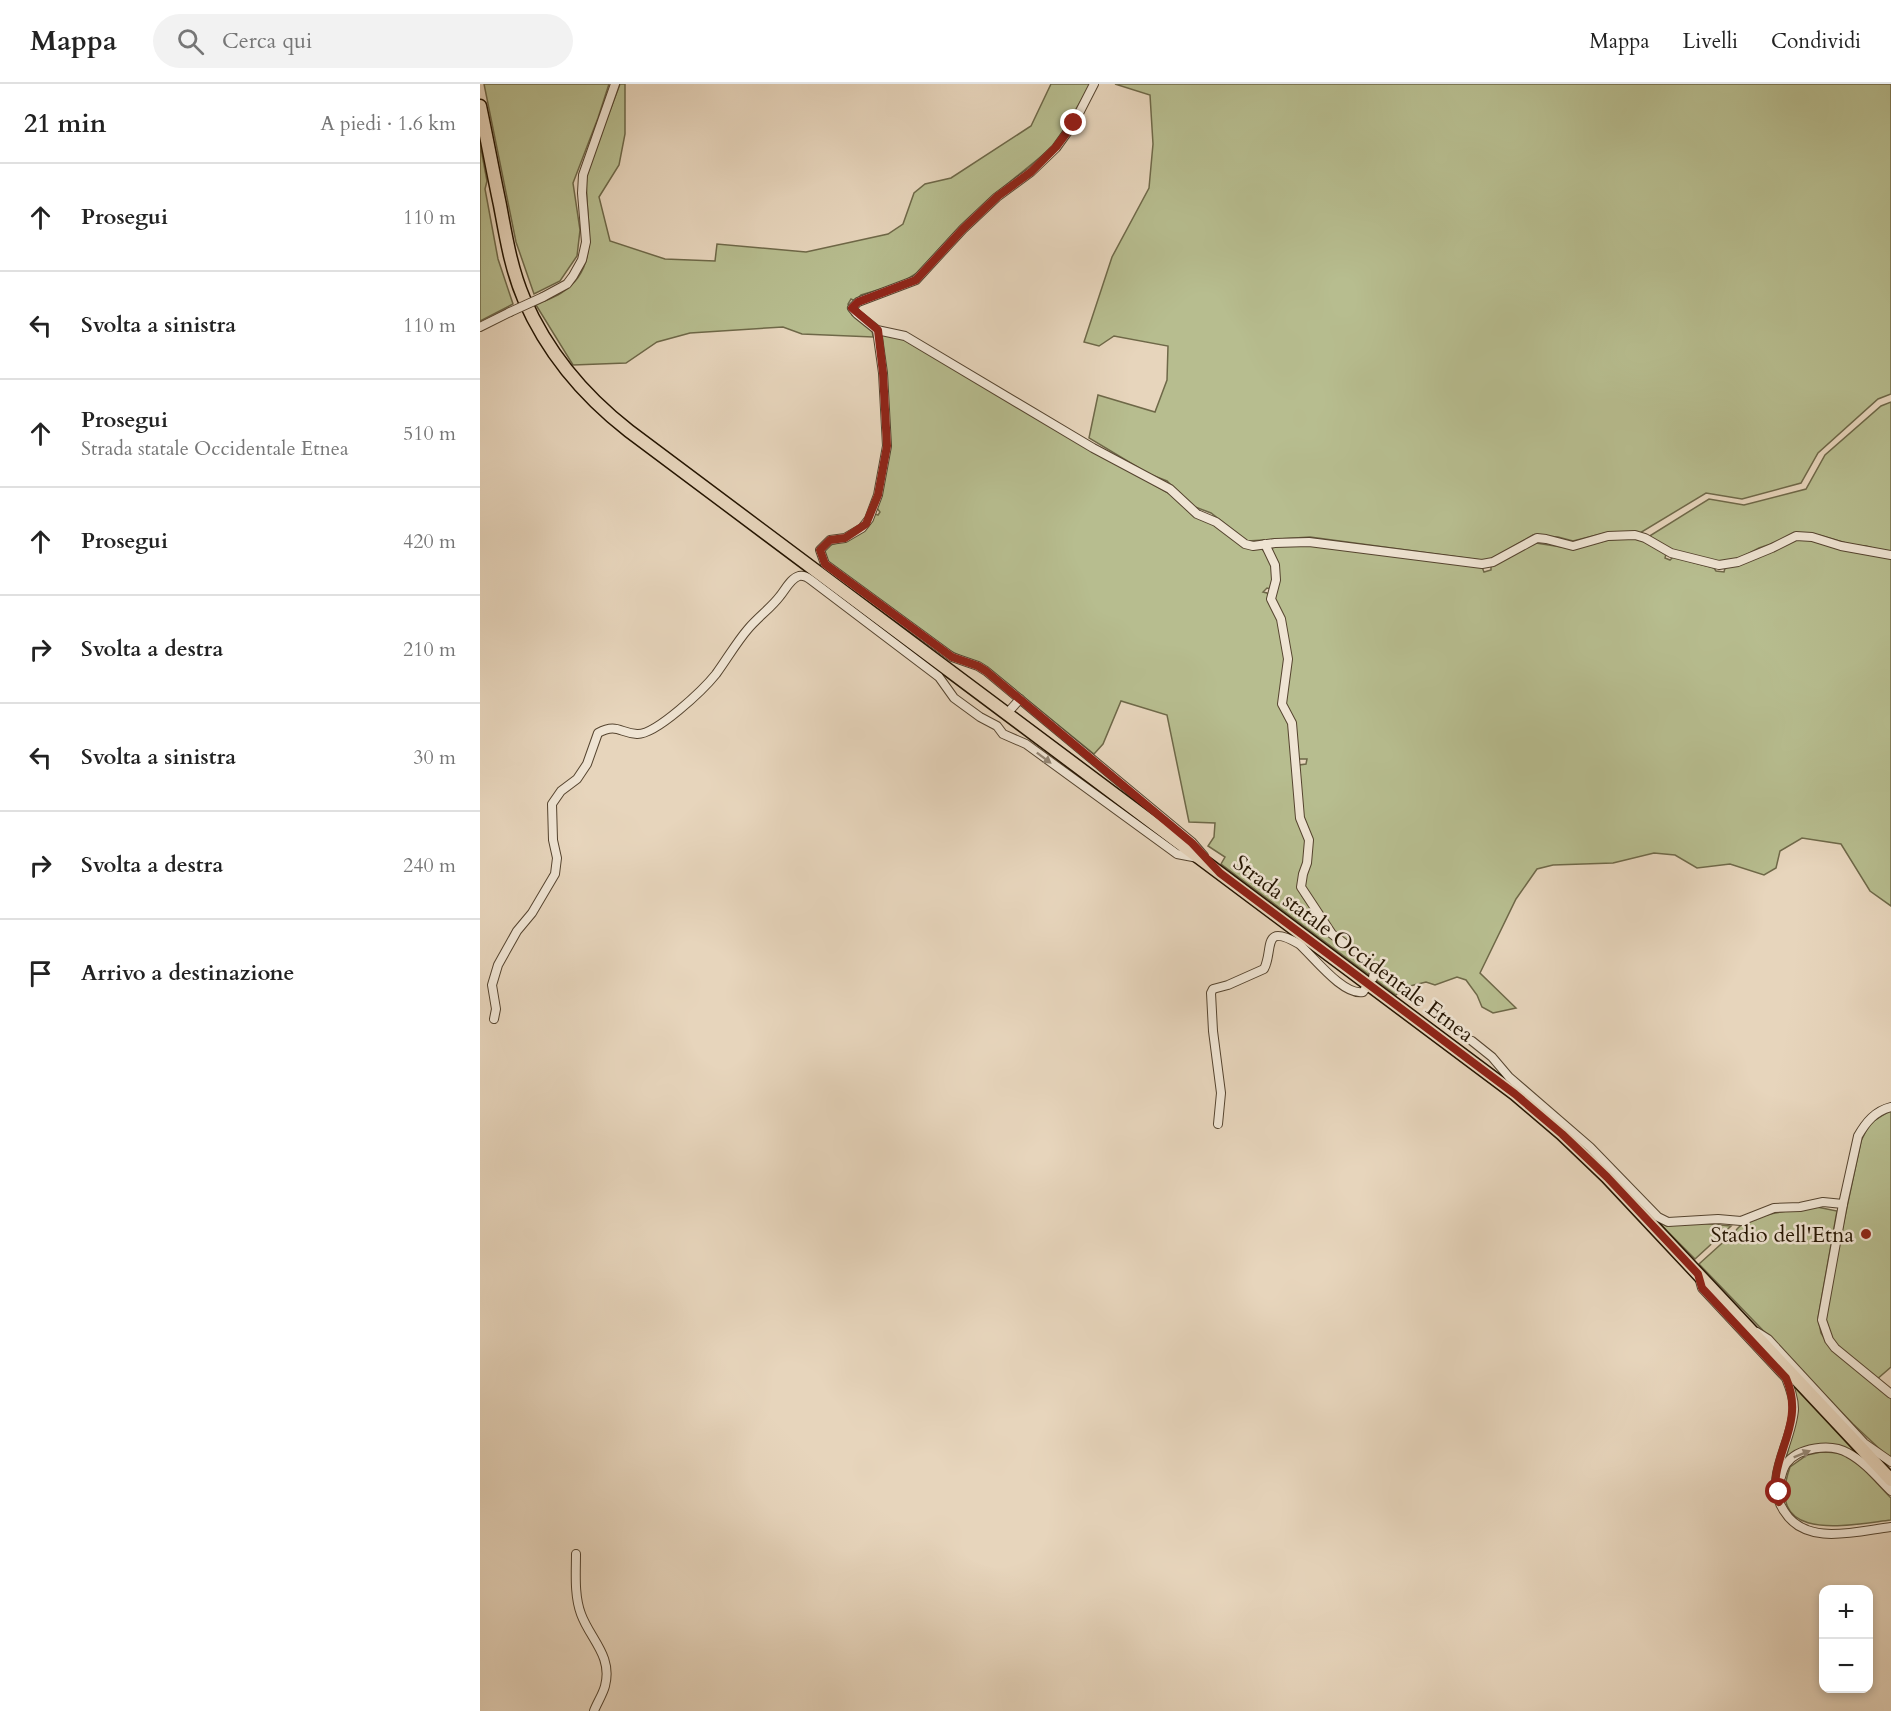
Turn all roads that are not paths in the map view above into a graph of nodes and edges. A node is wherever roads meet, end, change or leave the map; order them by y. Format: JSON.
{"nodes":[{"id":1,"x":615,"y":84,"type":"edge"},
{"id":2,"x":1094,"y":84,"type":"edge"},
{"id":3,"x":480,"y":106,"type":"edge"},
{"id":4,"x":480,"y":327,"type":"edge"},
{"id":5,"x":878,"y":330,"type":"junction"},
{"id":6,"x":1265,"y":544,"type":"junction"},
{"id":7,"x":1891,"y":555,"type":"edge"},
{"id":8,"x":1020,"y":699,"type":"junction"},
{"id":9,"x":1011,"y":709,"type":"dead end"},
{"id":10,"x":1201,"y":858,"type":"junction"},
{"id":11,"x":1220,"y":873,"type":"junction"},
{"id":12,"x":1373,"y":978,"type":"dead end"},
{"id":13,"x":1365,"y":989,"type":"dead end"},
{"id":14,"x":494,"y":1019,"type":"dead end"},
{"id":15,"x":1473,"y":1041,"type":"dead end"},
{"id":16,"x":1891,"y":1107,"type":"edge"},
{"id":17,"x":1218,"y":1124,"type":"dead end"},
{"id":18,"x":1843,"y":1204,"type":"junction"},
{"id":19,"x":1698,"y":1274,"type":"junction"},
{"id":20,"x":1743,"y":1323,"type":"junction"},
{"id":21,"x":1891,"y":1394,"type":"edge"},
{"id":22,"x":1891,"y":1462,"type":"edge"},
{"id":23,"x":1891,"y":1480,"type":"edge"},
{"id":24,"x":1891,"y":1491,"type":"edge"},
{"id":25,"x":1779,"y":1502,"type":"junction"},
{"id":26,"x":1891,"y":1527,"type":"edge"},
{"id":27,"x":576,"y":1554,"type":"dead end"},
{"id":28,"x":594,"y":1711,"type":"edge"}],
"edges":[{"from":1,"to":4,"type":"street","bridge":true},
{"from":2,"to":5,"type":"street"},
{"from":3,"to":10,"type":"main road","name":"Strada statale Occidentale Etnea"},
{"from":5,"to":6,"type":"street"},
{"from":5,"to":8,"type":"street"},
{"from":6,"to":7,"type":"street"},
{"from":6,"to":12,"type":"street"},
{"from":8,"to":9,"type":"street"},
{"from":8,"to":11,"type":"street"},
{"from":10,"to":11,"type":"main road","name":"Strada statale Occidentale Etnea"},
{"from":14,"to":10,"type":"street","one_way":true},
{"from":11,"to":19,"type":"main road","name":"Strada statale Occidentale Etnea"},
{"from":13,"to":17,"type":"street"},
{"from":15,"to":18,"type":"street"},
{"from":16,"to":18,"type":"street"},
{"from":18,"to":21,"type":"street"},
{"from":19,"to":20,"type":"main road","name":"Strada statale Occidentale Etnea"},
{"from":19,"to":25,"type":"street"},
{"from":20,"to":22,"type":"street"},
{"from":20,"to":23,"type":"main road","name":"Strada statale Occidentale Etnea"},
{"from":25,"to":24,"type":"street","one_way":true},
{"from":25,"to":26,"type":"street"},
{"from":27,"to":28,"type":"street"}]}
